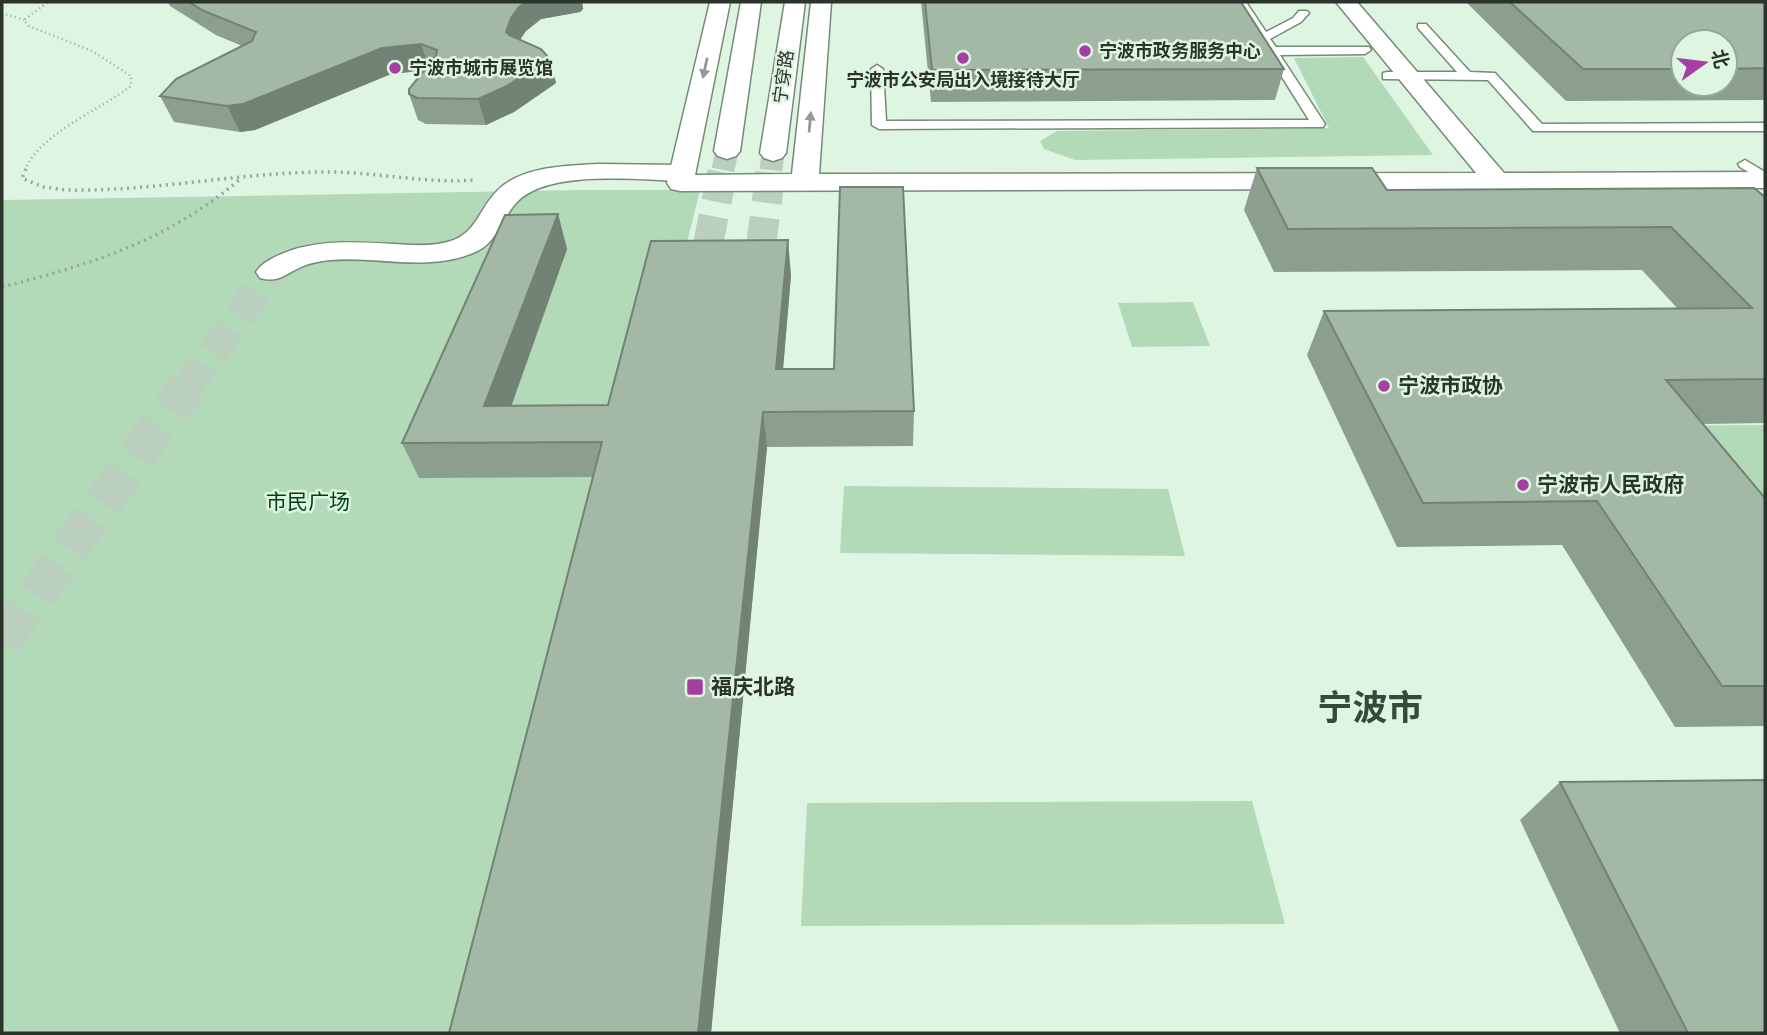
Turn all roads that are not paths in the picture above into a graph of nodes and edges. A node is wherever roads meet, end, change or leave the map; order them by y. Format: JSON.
{"nodes":[{"id":1,"x":720,"y":2,"type":"edge"},
{"id":2,"x":751,"y":2,"type":"edge"},
{"id":3,"x":794,"y":2,"type":"edge"},
{"id":4,"x":821,"y":2,"type":"edge"},
{"id":5,"x":1241,"y":2,"type":"edge"},
{"id":6,"x":1328,"y":2,"type":"edge"},
{"id":7,"x":1346,"y":2,"type":"edge"},
{"id":8,"x":1303,"y":13,"type":"dead end"},
{"id":9,"x":1422,"y":26,"type":"dead end"},
{"id":10,"x":1264,"y":38,"type":"junction"},
{"id":11,"x":1366,"y":50,"type":"junction"},
{"id":12,"x":1272,"y":51,"type":"junction"},
{"id":13,"x":877,"y":69,"type":"dead end"},
{"id":14,"x":1396,"y":76,"type":"junction"},
{"id":15,"x":1466,"y":76,"type":"junction"},
{"id":16,"x":1765,"y":127,"type":"edge"},
{"id":17,"x":727,"y":151,"type":"tunnel mouth"},
{"id":18,"x":773,"y":153,"type":"tunnel mouth"},
{"id":19,"x":1760,"y":171,"type":"edge"},
{"id":20,"x":806,"y":172,"type":"junction"},
{"id":21,"x":682,"y":173,"type":"junction"},
{"id":22,"x":1478,"y":173,"type":"junction"},
{"id":23,"x":271,"y":272,"type":"tunnel mouth"}],
"edges":[{"from":1,"to":21,"type":"street","one_way":true},
{"from":2,"to":17,"type":"street"},
{"from":3,"to":18,"type":"street","name":"宁穿路"},
{"from":20,"to":4,"type":"street","one_way":true},
{"from":5,"to":10,"type":"lane"},
{"from":6,"to":11,"type":"street"},
{"from":7,"to":14,"type":"street"},
{"from":8,"to":10,"type":"lane"},
{"from":9,"to":15,"type":"lane"},
{"from":10,"to":12,"type":"lane"},
{"from":11,"to":12,"type":"lane"},
{"from":11,"to":14,"type":"street"},
{"from":12,"to":13,"type":"lane"},
{"from":14,"to":15,"type":"lane"},
{"from":14,"to":22,"type":"street"},
{"from":15,"to":16,"type":"lane"},
{"from":19,"to":22,"type":"street"},
{"from":20,"to":21,"type":"street"},
{"from":20,"to":22,"type":"street"},
{"from":21,"to":23,"type":"street"}]}
